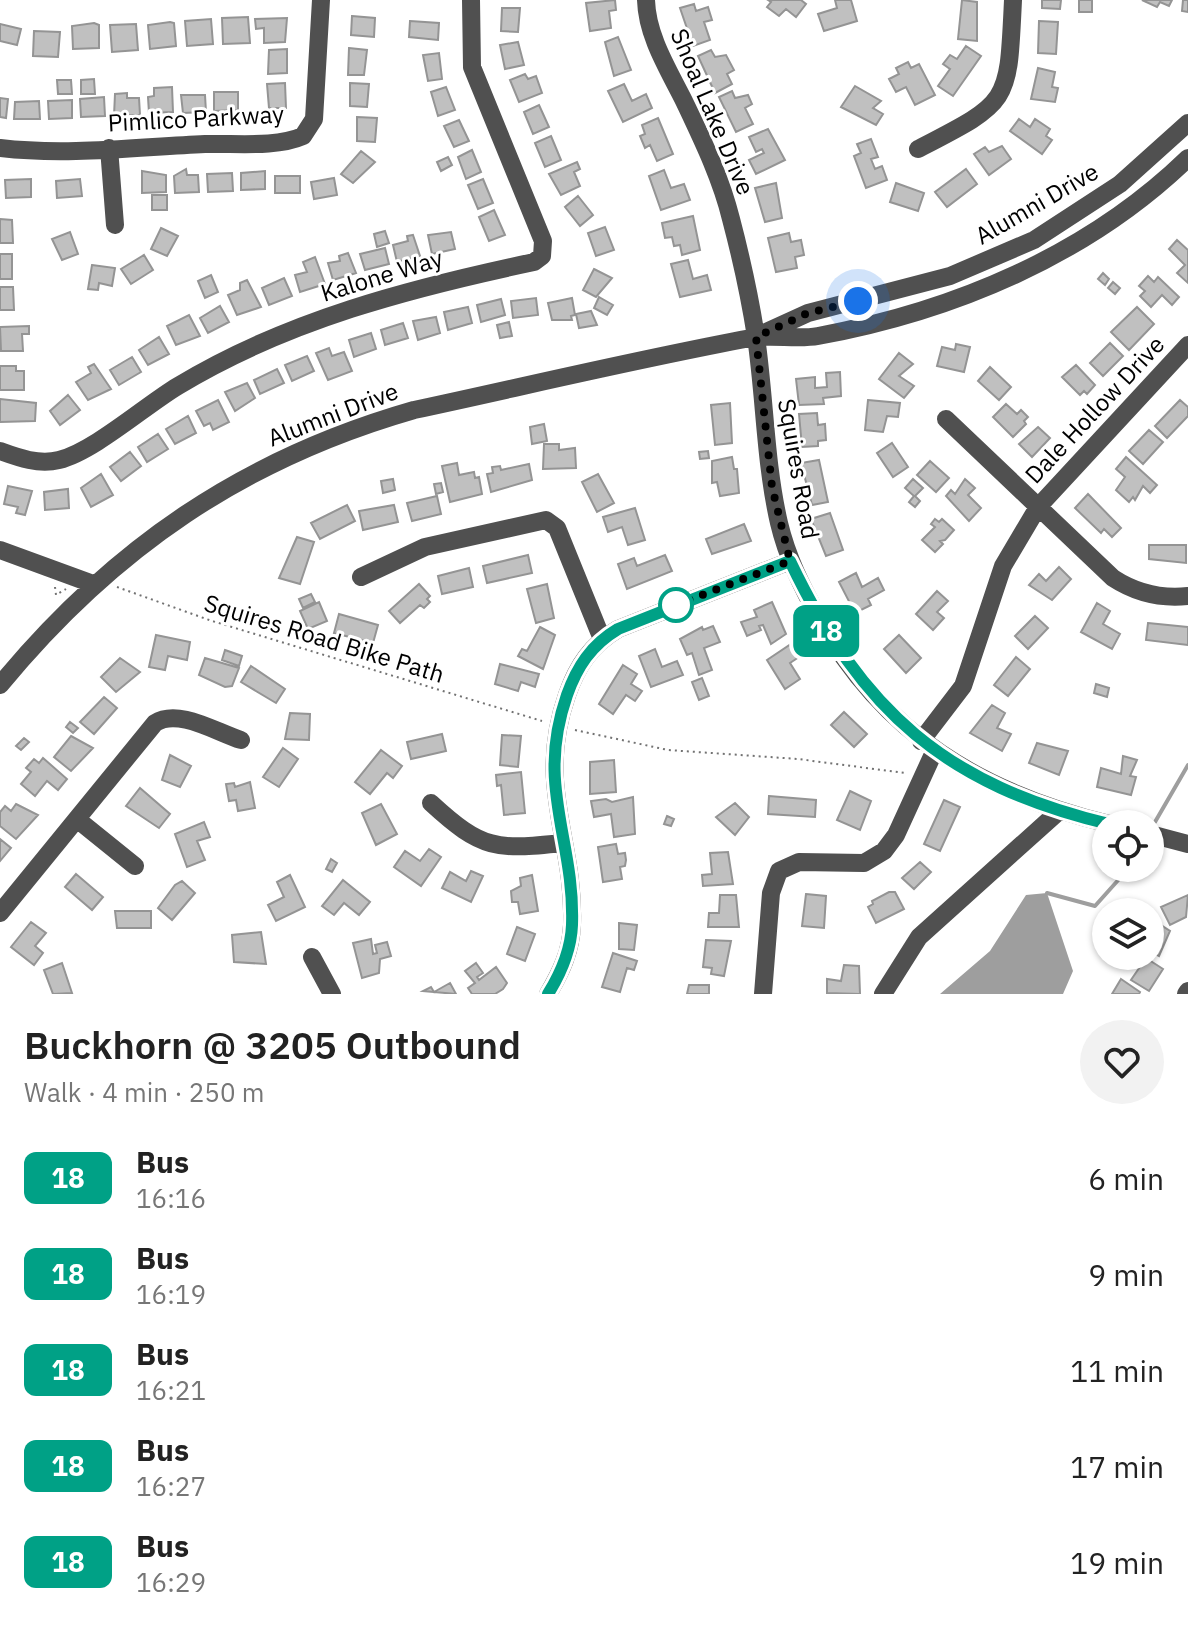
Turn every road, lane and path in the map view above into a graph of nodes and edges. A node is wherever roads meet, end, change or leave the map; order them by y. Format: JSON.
{"nodes":[{"id":1,"x":321,"y":0,"type":"edge"},
{"id":2,"x":471,"y":0,"type":"edge"},
{"id":3,"x":646,"y":0,"type":"edge"},
{"id":4,"x":1013,"y":0,"type":"edge"},
{"id":5,"x":1188,"y":123,"type":"edge"},
{"id":6,"x":0,"y":148,"type":"edge"},
{"id":7,"x":109,"y":148,"type":"junction"},
{"id":8,"x":918,"y":149,"type":"dead end"},
{"id":9,"x":1188,"y":158,"type":"edge"},
{"id":10,"x":115,"y":225,"type":"dead end"},
{"id":11,"x":756,"y":337,"type":"junction"},
{"id":12,"x":1188,"y":345,"type":"edge"},
{"id":13,"x":946,"y":419,"type":"dead end"},
{"id":14,"x":0,"y":451,"type":"edge"},
{"id":15,"x":1038,"y":507,"type":"junction"},
{"id":16,"x":0,"y":550,"type":"edge"},
{"id":17,"x":790,"y":561,"type":"junction"},
{"id":18,"x":361,"y":577,"type":"dead end"},
{"id":19,"x":93,"y":584,"type":"junction"},
{"id":20,"x":1188,"y":596,"type":"edge"},
{"id":21,"x":602,"y":639,"type":"junction"},
{"id":22,"x":0,"y":685,"type":"edge"},
{"id":23,"x":548,"y":723,"type":"dead end"},
{"id":24,"x":569,"y":729,"type":"dead end"},
{"id":25,"x":241,"y":740,"type":"dead end"},
{"id":26,"x":928,"y":746,"type":"junction"},
{"id":27,"x":923,"y":776,"type":"junction"},
{"id":28,"x":431,"y":803,"type":"dead end"},
{"id":29,"x":1058,"y":812,"type":"junction"},
{"id":30,"x":78,"y":820,"type":"junction"},
{"id":31,"x":1092,"y":820,"type":"edge"},
{"id":32,"x":1164,"y":838,"type":"edge"},
{"id":33,"x":563,"y":843,"type":"junction"},
{"id":34,"x":1188,"y":844,"type":"edge"},
{"id":35,"x":135,"y":866,"type":"dead end"},
{"id":36,"x":0,"y":913,"type":"edge"},
{"id":37,"x":312,"y":957,"type":"dead end"},
{"id":38,"x":332,"y":994,"type":"edge"},
{"id":39,"x":548,"y":994,"type":"edge"},
{"id":40,"x":763,"y":994,"type":"edge"},
{"id":41,"x":883,"y":994,"type":"edge"}],
"edges":[{"from":1,"to":7,"type":"street","name":"Pimlico Parkway"},
{"from":2,"to":14,"type":"street","name":"Kalone Way"},
{"from":3,"to":11,"type":"street","name":"Shoal Lake Drive"},
{"from":4,"to":8,"type":"street"},
{"from":5,"to":11,"type":"street","name":"Alumni Drive"},
{"from":6,"to":7,"type":"street","name":"Pimlico Parkway"},
{"from":7,"to":10,"type":"street"},
{"from":9,"to":11,"type":"street","name":"Alumni Drive"},
{"from":11,"to":17,"type":"street","name":"Squires Road"},
{"from":11,"to":19,"type":"street","name":"Alumni Drive"},
{"from":12,"to":15,"type":"street","name":"Dale Hollow Drive"},
{"from":13,"to":15,"type":"street"},
{"from":15,"to":20,"type":"street","name":"Dale Hollow Drive"},
{"from":15,"to":26,"type":"street","name":"Dale Hollow Drive"},
{"from":16,"to":19,"type":"street"},
{"from":17,"to":21,"type":"street"},
{"from":17,"to":26,"type":"street","name":"Squires Road"},
{"from":18,"to":21,"type":"street"},
{"from":19,"to":22,"type":"street","name":"Alumni Drive"},
{"from":19,"to":23,"type":"path","name":"Squires Road Bike Path"},
{"from":21,"to":33,"type":"street"},
{"from":24,"to":27,"type":"path"},
{"from":25,"to":30,"type":"street"},
{"from":26,"to":27,"type":"street","name":"Dale Hollow Drive"},
{"from":26,"to":29,"type":"street","name":"Squires Road"},
{"from":27,"to":40,"type":"street","name":"Dale Hollow Drive"},
{"from":28,"to":33,"type":"street"},
{"from":29,"to":31,"type":"street","name":"Squires Road"},
{"from":29,"to":41,"type":"street"},
{"from":30,"to":35,"type":"street"},
{"from":30,"to":36,"type":"street"},
{"from":32,"to":34,"type":"street"},
{"from":33,"to":39,"type":"street"},
{"from":37,"to":38,"type":"street"}]}
